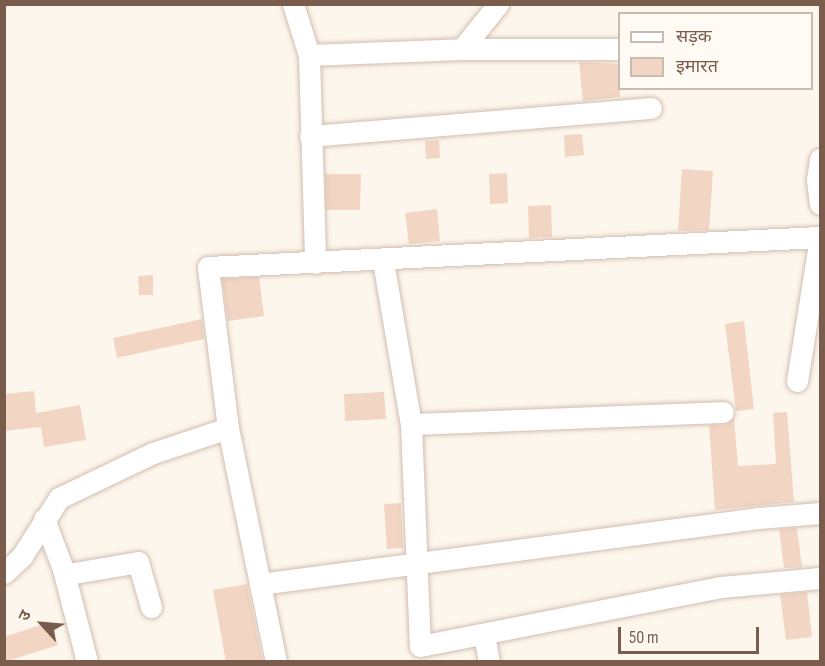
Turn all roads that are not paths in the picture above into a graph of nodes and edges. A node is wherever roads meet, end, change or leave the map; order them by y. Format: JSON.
{"nodes":[{"id":1,"x":294,"y":4,"type":"edge"},
{"id":2,"x":498,"y":4,"type":"edge"},
{"id":3,"x":462,"y":49,"type":"junction"},
{"id":4,"x":618,"y":49,"type":"edge"},
{"id":5,"x":309,"y":55,"type":"junction"},
{"id":6,"x":651,"y":108,"type":"dead end"},
{"id":7,"x":310,"y":136,"type":"junction"},
{"id":8,"x":820,"y":159,"type":"edge"},
{"id":9,"x":820,"y":204,"type":"edge"},
{"id":10,"x":820,"y":237,"type":"edge"},
{"id":11,"x":383,"y":261,"type":"junction"},
{"id":12,"x":315,"y":263,"type":"junction"},
{"id":13,"x":797,"y":381,"type":"dead end"},
{"id":14,"x":723,"y":412,"type":"dead end"},
{"id":15,"x":411,"y":424,"type":"junction"},
{"id":16,"x":228,"y":429,"type":"junction"},
{"id":17,"x":820,"y":513,"type":"edge"},
{"id":18,"x":44,"y":519,"type":"junction"},
{"id":19,"x":416,"y":562,"type":"junction"},
{"id":20,"x":63,"y":569,"type":"junction"},
{"id":21,"x":4,"y":573,"type":"edge"},
{"id":22,"x":820,"y":578,"type":"edge"},
{"id":23,"x":260,"y":584,"type":"junction"},
{"id":24,"x":151,"y":607,"type":"dead end"},
{"id":25,"x":484,"y":633,"type":"junction"},
{"id":26,"x":87,"y":662,"type":"edge"},
{"id":27,"x":276,"y":662,"type":"edge"},
{"id":28,"x":489,"y":662,"type":"edge"}],
"edges":[{"from":1,"to":5,"type":"street"},
{"from":2,"to":3,"type":"street"},
{"from":3,"to":4,"type":"street"},
{"from":3,"to":5,"type":"street"},
{"from":5,"to":7,"type":"street"},
{"from":6,"to":7,"type":"street"},
{"from":7,"to":12,"type":"street"},
{"from":8,"to":9,"type":"street"},
{"from":10,"to":11,"type":"street"},
{"from":10,"to":13,"type":"street"},
{"from":11,"to":12,"type":"street"},
{"from":11,"to":15,"type":"street"},
{"from":12,"to":16,"type":"street"},
{"from":14,"to":15,"type":"street"},
{"from":15,"to":19,"type":"street"},
{"from":16,"to":18,"type":"street"},
{"from":16,"to":23,"type":"street"},
{"from":17,"to":19,"type":"street"},
{"from":18,"to":20,"type":"street"},
{"from":18,"to":21,"type":"street"},
{"from":19,"to":23,"type":"street"},
{"from":19,"to":25,"type":"street"},
{"from":20,"to":24,"type":"street"},
{"from":20,"to":26,"type":"street"},
{"from":22,"to":25,"type":"street"},
{"from":23,"to":27,"type":"street"},
{"from":25,"to":28,"type":"street"}]}
